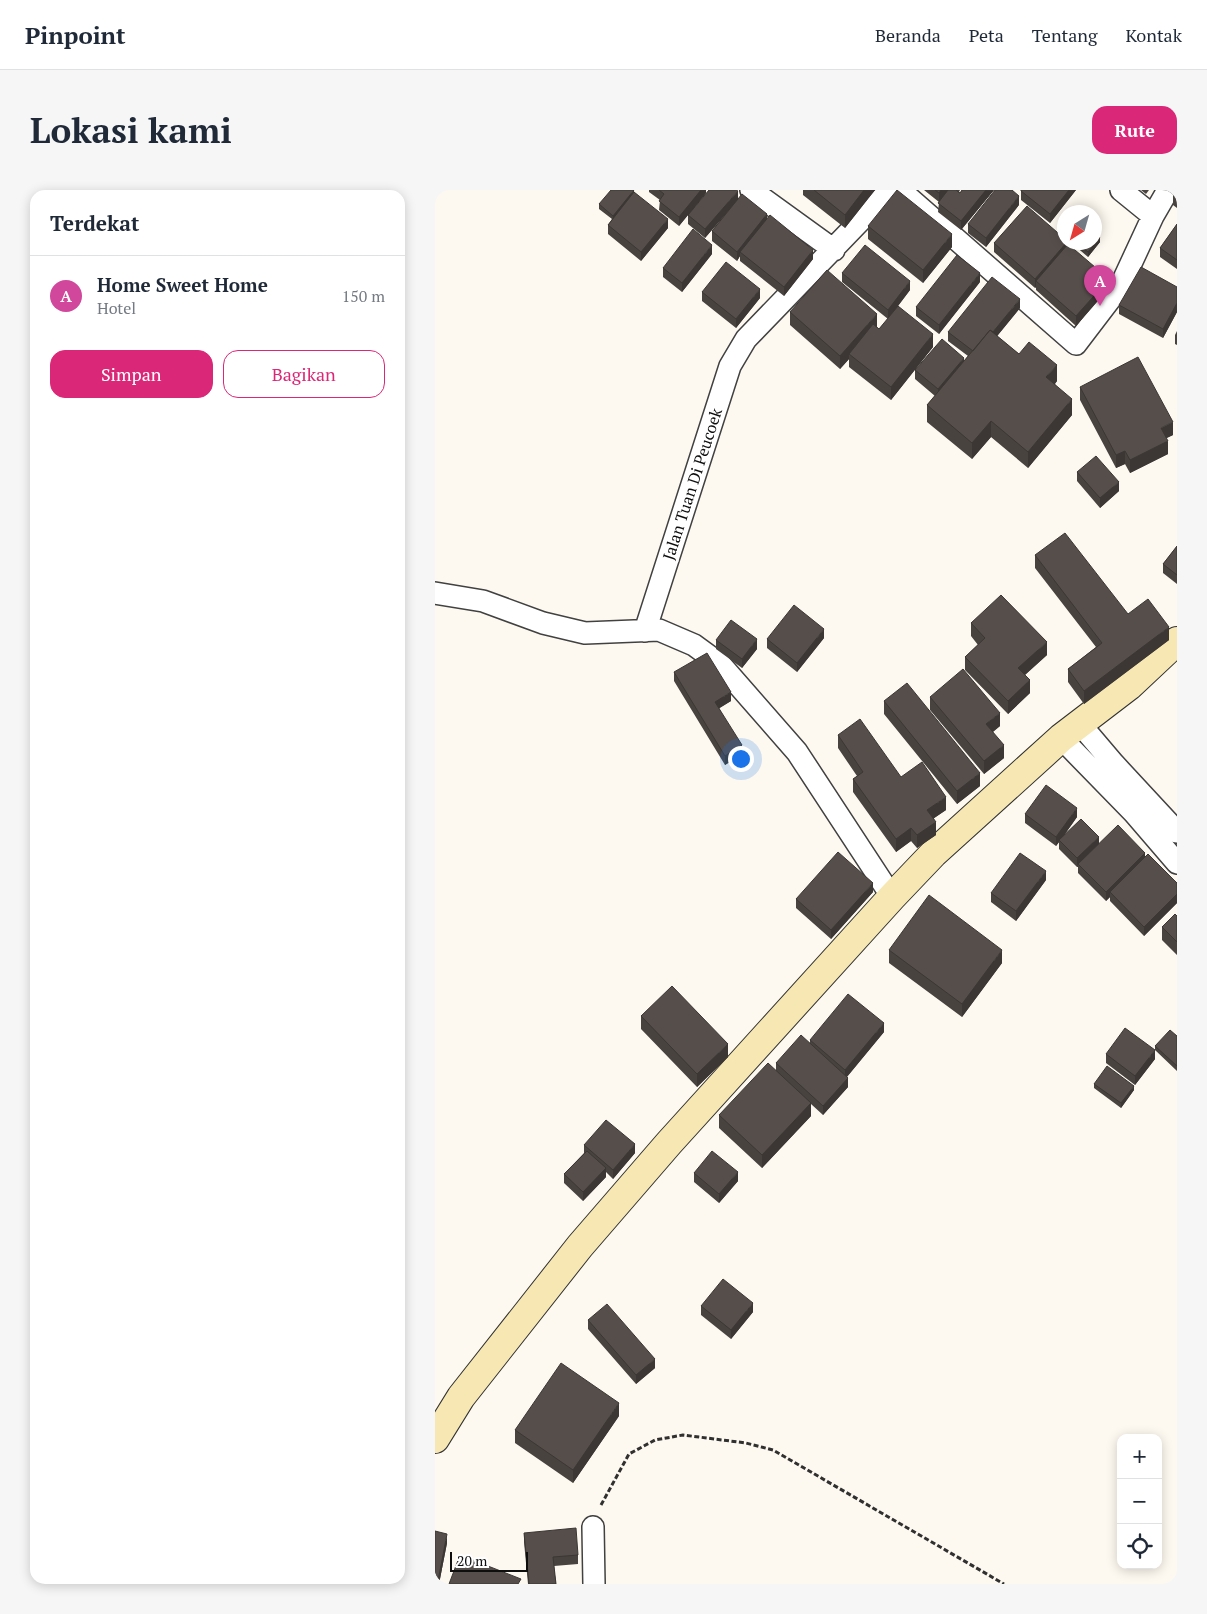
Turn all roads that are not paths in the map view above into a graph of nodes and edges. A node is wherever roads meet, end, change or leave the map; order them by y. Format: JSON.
{"nodes":[{"id":1,"x":751,"y":190,"type":"edge"},
{"id":2,"x":891,"y":190,"type":"edge"},
{"id":3,"x":900,"y":190,"type":"edge"},
{"id":4,"x":1121,"y":190,"type":"edge"},
{"id":5,"x":1169,"y":190,"type":"edge"},
{"id":6,"x":1153,"y":216,"type":"junction"},
{"id":7,"x":834,"y":250,"type":"junction"},
{"id":8,"x":435,"y":593,"type":"edge"},
{"id":9,"x":645,"y":631,"type":"junction"},
{"id":10,"x":1177,"y":641,"type":"edge"},
{"id":11,"x":1071,"y":731,"type":"junction"},
{"id":12,"x":1177,"y":832,"type":"edge"},
{"id":13,"x":1177,"y":863,"type":"edge"},
{"id":14,"x":892,"y":897,"type":"junction"},
{"id":15,"x":435,"y":1439,"type":"edge"},
{"id":16,"x":593,"y":1527,"type":"road end"},
{"id":17,"x":595,"y":1584,"type":"edge"}],
"edges":[{"from":1,"to":7,"type":"street"},
{"from":2,"to":7,"type":"street","name":"Jalan Tuan Di Peucoek"},
{"from":3,"to":6,"type":"street"},
{"from":4,"to":6,"type":"street"},
{"from":5,"to":6,"type":"street"},
{"from":7,"to":9,"type":"street","name":"Jalan Tuan Di Peucoek"},
{"from":8,"to":9,"type":"street"},
{"from":9,"to":14,"type":"street"},
{"from":10,"to":11,"type":"main road"},
{"from":11,"to":12,"type":"street"},
{"from":11,"to":13,"type":"street"},
{"from":11,"to":14,"type":"main road"},
{"from":14,"to":15,"type":"main road"},
{"from":16,"to":17,"type":"street"}]}
